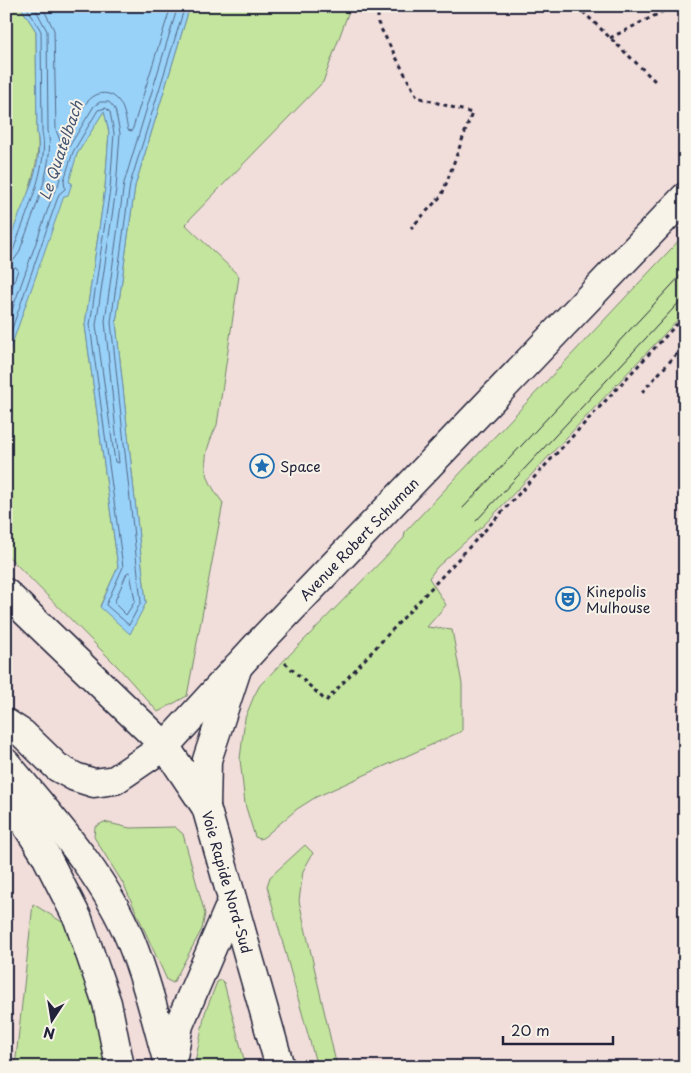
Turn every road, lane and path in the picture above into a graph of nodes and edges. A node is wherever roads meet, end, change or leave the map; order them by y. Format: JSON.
{"nodes":[{"id":1,"x":378,"y":6,"type":"edge"},
{"id":2,"x":577,"y":6,"type":"edge"},
{"id":3,"x":674,"y":6,"type":"edge"},
{"id":4,"x":610,"y":38,"type":"junction"},
{"id":5,"x":654,"y":81,"type":"dead end"},
{"id":6,"x":685,"y":197,"type":"edge"},
{"id":7,"x":411,"y":228,"type":"dead end"},
{"id":8,"x":685,"y":320,"type":"edge"},
{"id":9,"x":685,"y":345,"type":"edge"},
{"id":10,"x":642,"y":392,"type":"dead end"},
{"id":11,"x":6,"y":593,"type":"edge"},
{"id":12,"x":282,"y":661,"type":"dead end"},
{"id":13,"x":238,"y":666,"type":"junction"},
{"id":14,"x":6,"y":723,"type":"edge"},
{"id":15,"x":164,"y":746,"type":"junction"},
{"id":16,"x":6,"y":763,"type":"edge"},
{"id":17,"x":6,"y":788,"type":"edge"},
{"id":18,"x":206,"y":807,"type":"junction"},
{"id":19,"x":232,"y":902,"type":"junction"},
{"id":20,"x":120,"y":1067,"type":"edge"},
{"id":21,"x":170,"y":1067,"type":"edge"},
{"id":22,"x":280,"y":1067,"type":"edge"}],
"edges":[{"from":1,"to":7,"type":"path"},
{"from":2,"to":4,"type":"path"},
{"from":3,"to":4,"type":"path"},
{"from":4,"to":5,"type":"path"},
{"from":6,"to":13,"type":"main road","name":"Avenue Robert Schuman"},
{"from":8,"to":12,"type":"path"},
{"from":9,"to":10,"type":"path"},
{"from":11,"to":15,"type":"main road","name":"Voie Rapide Nord-Sud"},
{"from":13,"to":15,"type":"main road","name":"Avenue Robert Schuman"},
{"from":13,"to":18,"type":"main road"},
{"from":14,"to":15,"type":"main road","name":"Avenue Robert Schuman"},
{"from":15,"to":18,"type":"main road","name":"Voie Rapide Nord-Sud"},
{"from":16,"to":21,"type":"main road"},
{"from":17,"to":20,"type":"main road"},
{"from":18,"to":19,"type":"main road","name":"Voie Rapide Nord-Sud"},
{"from":19,"to":21,"type":"main road"},
{"from":19,"to":22,"type":"main road","name":"Voie Rapide Nord-Sud"}]}
